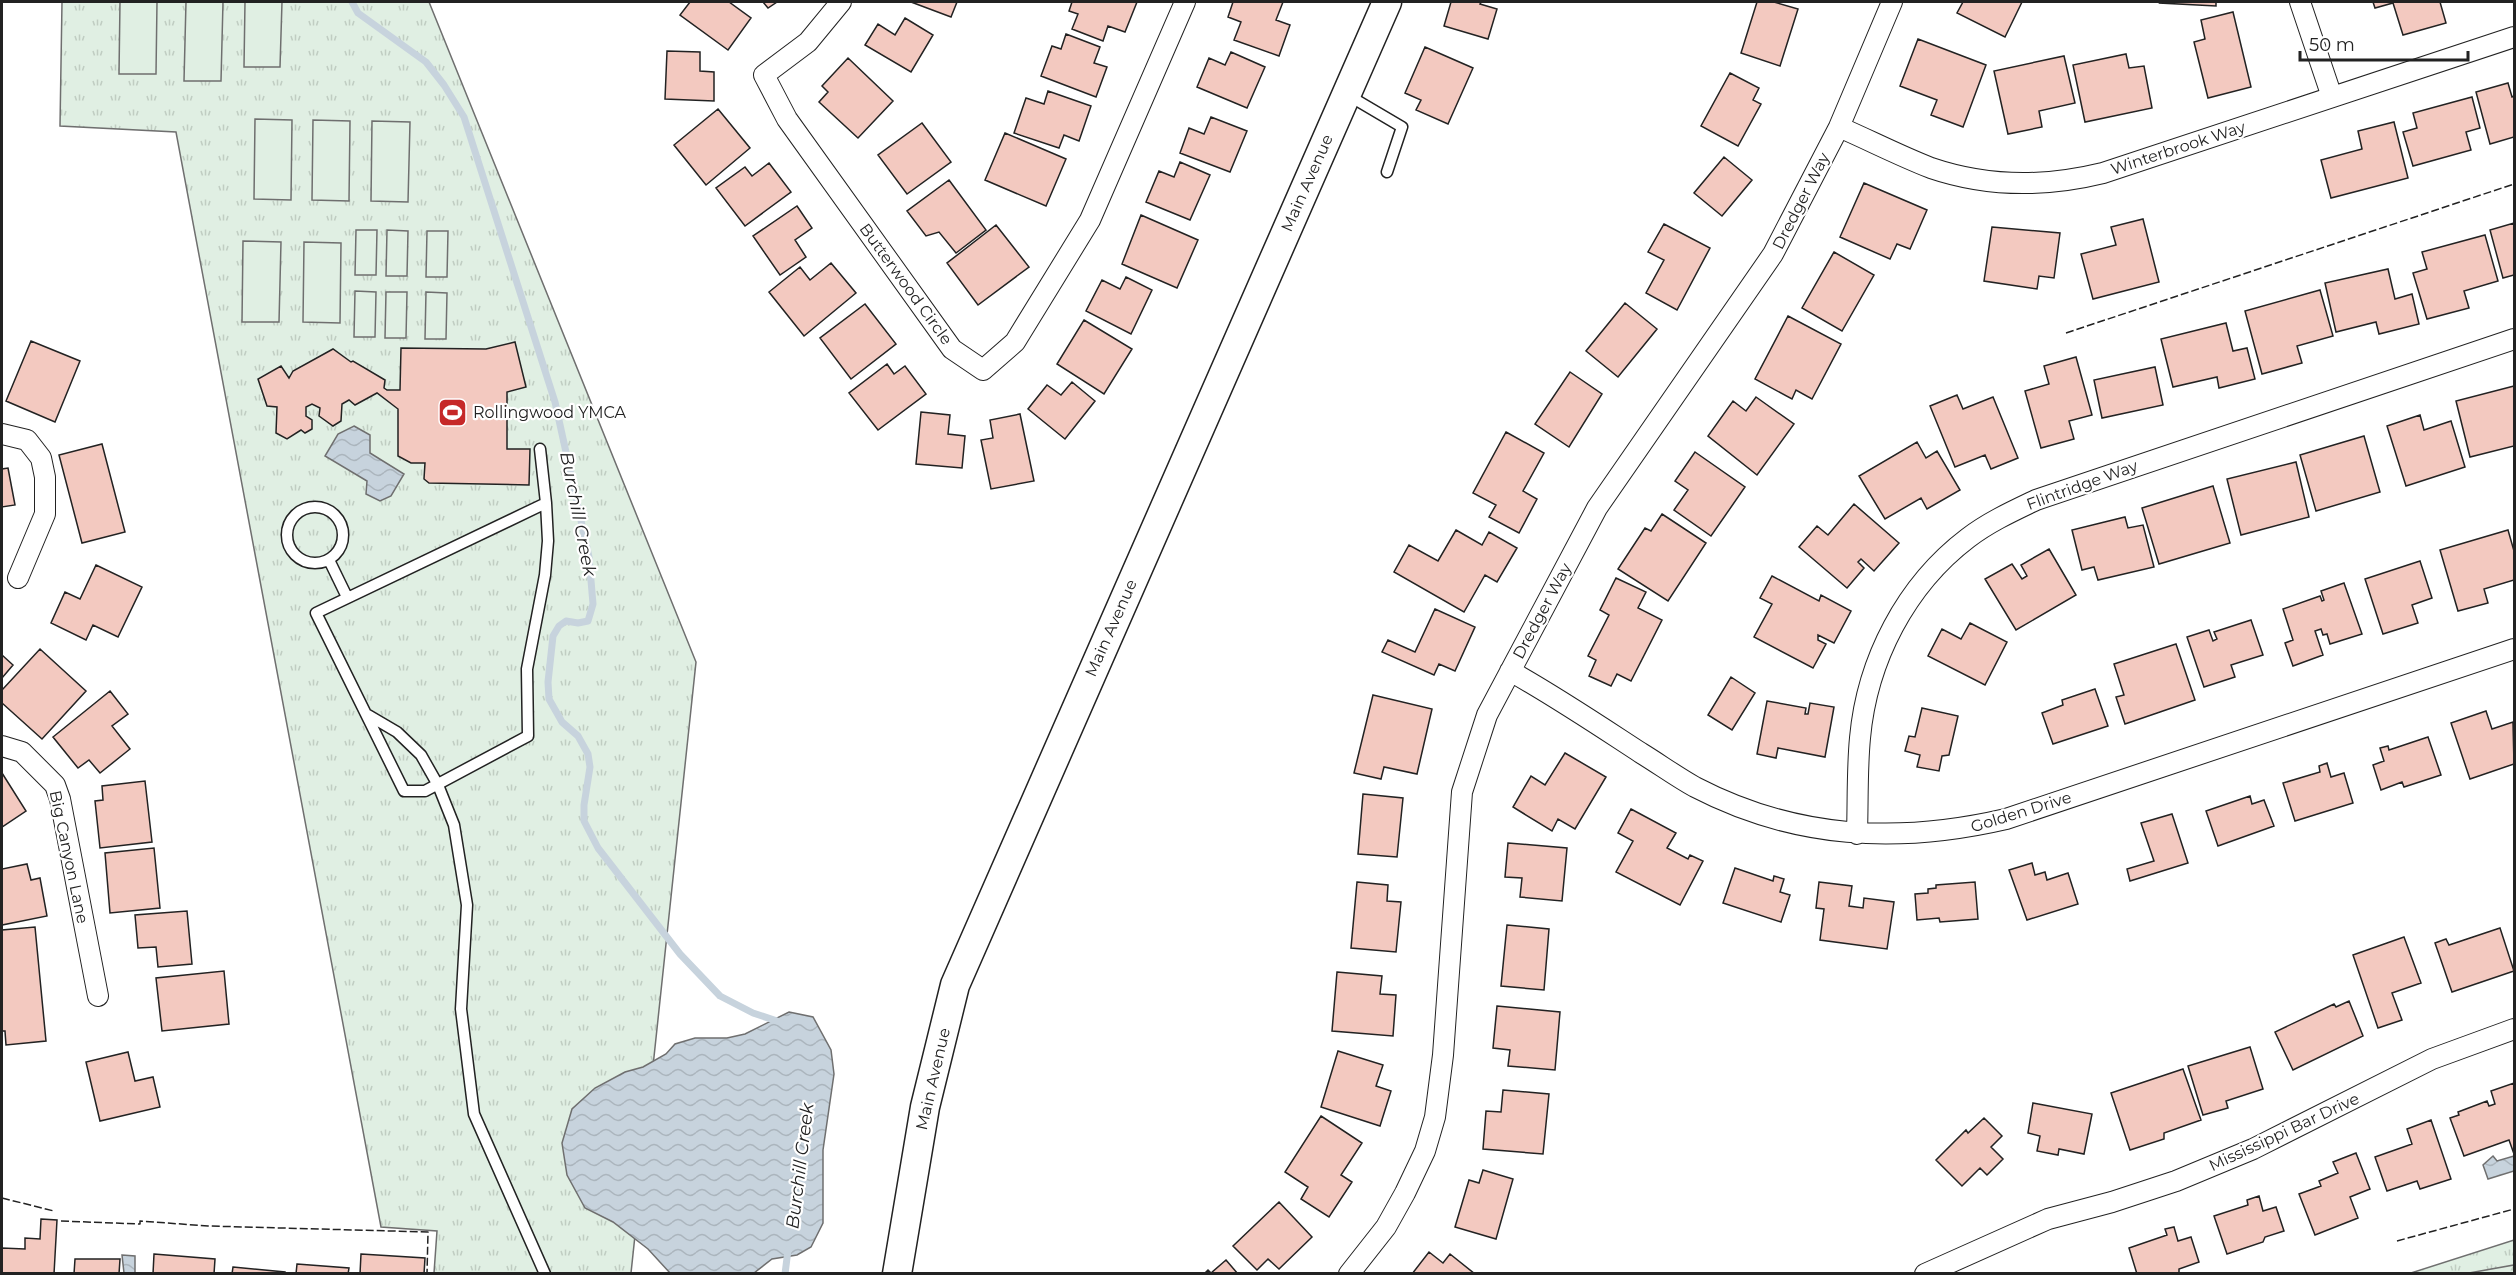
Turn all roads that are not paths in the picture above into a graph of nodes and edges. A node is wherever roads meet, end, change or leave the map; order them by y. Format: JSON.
{"nodes":[{"id":1,"x":841,"y":2,"type":"edge"},
{"id":2,"x":1185,"y":2,"type":"edge"},
{"id":3,"x":1387,"y":2,"type":"edge"},
{"id":4,"x":1892,"y":2,"type":"edge"},
{"id":5,"x":2300,"y":2,"type":"edge"},
{"id":6,"x":2514,"y":37,"type":"edge"},
{"id":7,"x":1346,"y":94,"type":"junction"},
{"id":8,"x":2332,"y":97,"type":"junction"},
{"id":9,"x":1839,"y":127,"type":"junction"},
{"id":10,"x":1387,"y":172,"type":"dead end"},
{"id":11,"x":2514,"y":339,"type":"edge"},
{"id":12,"x":2,"y":434,"type":"edge"},
{"id":13,"x":540,"y":448,"type":"dead end"},
{"id":14,"x":546,"y":503,"type":"junction"},
{"id":15,"x":329,"y":560,"type":"junction"},
{"id":16,"x":18,"y":578,"type":"dead end"},
{"id":17,"x":347,"y":597,"type":"junction"},
{"id":18,"x":2514,"y":649,"type":"edge"},
{"id":19,"x":1510,"y":671,"type":"junction"},
{"id":20,"x":368,"y":716,"type":"junction"},
{"id":21,"x":2,"y":746,"type":"edge"},
{"id":22,"x":438,"y":785,"type":"junction"},
{"id":23,"x":1857,"y":834,"type":"junction"},
{"id":24,"x":99,"y":996,"type":"dead end"},
{"id":25,"x":2514,"y":1029,"type":"edge"},
{"id":26,"x":546,"y":1274,"type":"edge"},
{"id":27,"x":897,"y":1274,"type":"edge"},
{"id":28,"x":1349,"y":1274,"type":"edge"},
{"id":29,"x":1924,"y":1274,"type":"edge"}],
"edges":[{"from":1,"to":2,"type":"street","name":"Butterwood Circle"},
{"from":3,"to":7,"type":"street","name":"Main Avenue"},
{"from":4,"to":9,"type":"street","name":"Dredger Way"},
{"from":5,"to":8,"type":"street"},
{"from":6,"to":8,"type":"street","name":"Winterbrook Way"},
{"from":7,"to":10,"type":"lane"},
{"from":7,"to":27,"type":"street","name":"Main Avenue"},
{"from":8,"to":9,"type":"street","name":"Winterbrook Way"},
{"from":9,"to":19,"type":"street","name":"Dredger Way"},
{"from":11,"to":23,"type":"street","name":"Flintridge Way"},
{"from":12,"to":16,"type":"street"},
{"from":13,"to":14,"type":"lane"},
{"from":14,"to":17,"type":"lane"},
{"from":14,"to":22,"type":"lane"},
{"from":15,"to":15,"type":"lane"},
{"from":15,"to":17,"type":"lane"},
{"from":17,"to":20,"type":"lane"},
{"from":18,"to":23,"type":"street","name":"Golden Drive"},
{"from":19,"to":23,"type":"street","name":"Golden Drive"},
{"from":19,"to":28,"type":"street","name":"Dredger Way"},
{"from":20,"to":22,"type":"lane"},
{"from":20,"to":22,"type":"lane"},
{"from":21,"to":24,"type":"street","name":"Big Canyon Lane"},
{"from":22,"to":26,"type":"lane"},
{"from":25,"to":29,"type":"street","name":"Mississippi Bar Drive"}]}
